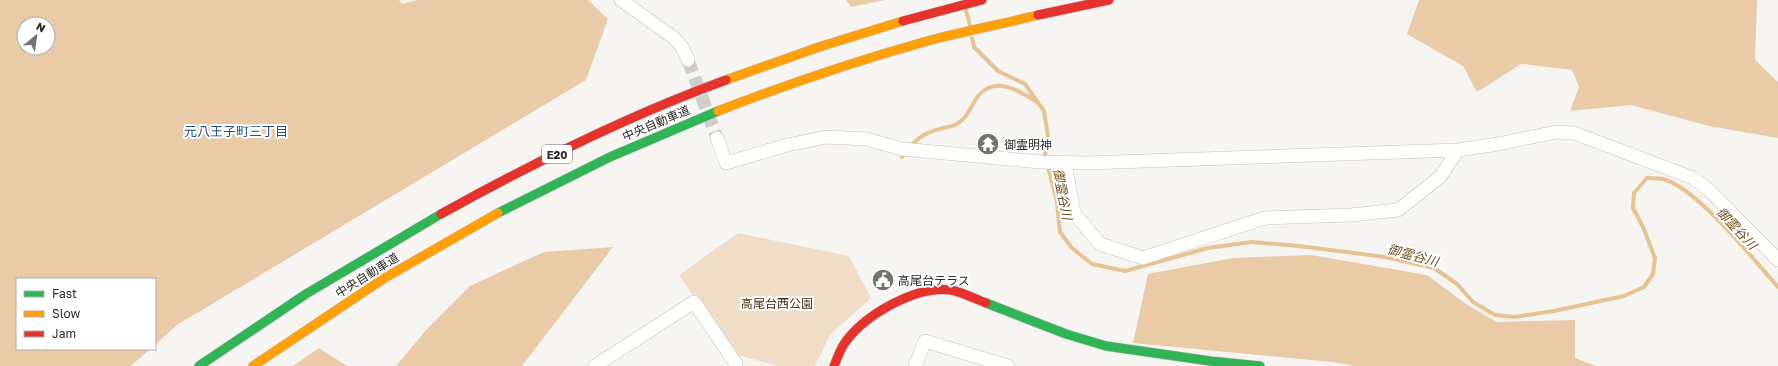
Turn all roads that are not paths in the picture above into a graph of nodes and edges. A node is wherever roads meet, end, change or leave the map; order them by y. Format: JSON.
{"nodes":[{"id":1,"x":621,"y":0,"type":"edge"},
{"id":2,"x":982,"y":0,"type":"edge"},
{"id":3,"x":1109,"y":0,"type":"edge"},
{"id":4,"x":688,"y":60,"type":"tunnel mouth"},
{"id":5,"x":717,"y":138,"type":"tunnel mouth"},
{"id":6,"x":1458,"y":150,"type":"junction"},
{"id":7,"x":1053,"y":163,"type":"junction"},
{"id":8,"x":1778,"y":260,"type":"edge"},
{"id":9,"x":737,"y":365,"type":"edge"},
{"id":10,"x":199,"y":366,"type":"edge"},
{"id":11,"x":253,"y":366,"type":"edge"},
{"id":12,"x":595,"y":366,"type":"edge"},
{"id":13,"x":834,"y":366,"type":"edge"},
{"id":14,"x":915,"y":366,"type":"edge"},
{"id":15,"x":1008,"y":366,"type":"edge"},
{"id":16,"x":1260,"y":366,"type":"edge"}],
"edges":[{"from":1,"to":4,"type":"street"},
{"from":2,"to":10,"type":"main road","name":"中央自動車道","number":"E20"},
{"from":3,"to":11,"type":"main road","name":"中央自動車道","number":"E20"},
{"from":5,"to":7,"type":"street"},
{"from":6,"to":7,"type":"street"},
{"from":6,"to":7,"type":"street"},
{"from":6,"to":8,"type":"street"},
{"from":9,"to":12,"type":"street"},
{"from":13,"to":16,"type":"main road"},
{"from":14,"to":15,"type":"street"}]}
